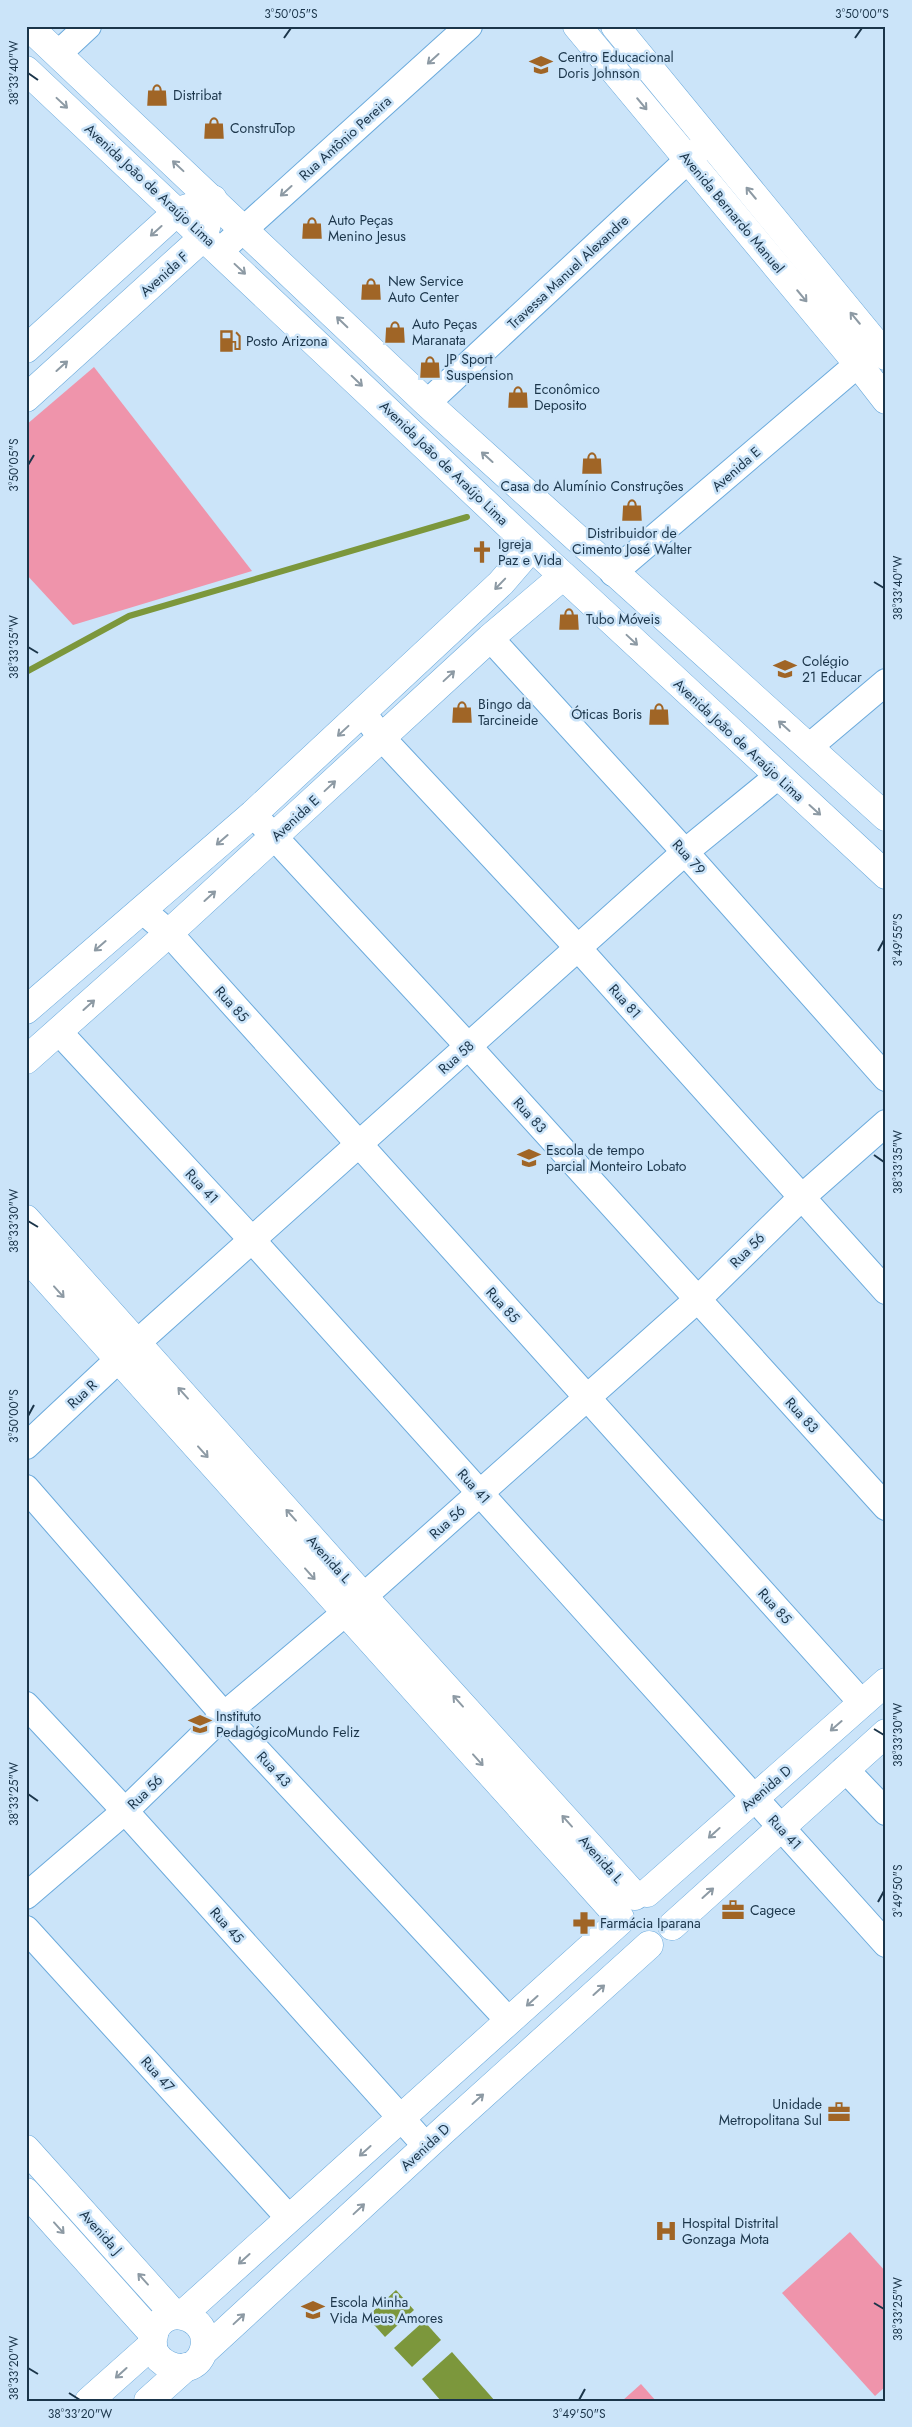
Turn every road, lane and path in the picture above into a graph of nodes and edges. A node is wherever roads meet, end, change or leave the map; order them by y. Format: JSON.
{"nodes":[{"id":1,"x":28,"y":26,"type":"edge"},
{"id":2,"x":88,"y":26,"type":"edge"},
{"id":3,"x":469,"y":26,"type":"edge"},
{"id":4,"x":577,"y":26,"type":"edge"},
{"id":5,"x":615,"y":26,"type":"edge"},
{"id":6,"x":58,"y":54,"type":"junction"},
{"id":7,"x":26,"y":70,"type":"edge"},
{"id":8,"x":708,"y":141,"type":"junction"},
{"id":9,"x":688,"y":160,"type":"junction"},
{"id":10,"x":213,"y":199,"type":"junction"},
{"id":11,"x":178,"y":211,"type":"junction"},
{"id":12,"x":244,"y":229,"type":"junction"},
{"id":13,"x":212,"y":243,"type":"junction"},
{"id":14,"x":29,"y":342,"type":"edge"},
{"id":15,"x":886,"y":356,"type":"edge"},
{"id":16,"x":858,"y":364,"type":"junction"},
{"id":17,"x":26,"y":398,"type":"edge"},
{"id":18,"x":886,"y":400,"type":"edge"},
{"id":19,"x":427,"y":404,"type":"junction"},
{"id":20,"x":532,"y":548,"type":"junction"},
{"id":21,"x":613,"y":573,"type":"junction"},
{"id":22,"x":563,"y":576,"type":"junction"},
{"id":23,"x":490,"y":638,"type":"junction"},
{"id":24,"x":886,"y":682,"type":"edge"},
{"id":25,"x":362,"y":712,"type":"junction"},
{"id":26,"x":382,"y":738,"type":"junction"},
{"id":27,"x":809,"y":747,"type":"junction"},
{"id":28,"x":778,"y":776,"type":"junction"},
{"id":29,"x":253,"y":814,"type":"junction"},
{"id":30,"x":886,"y":817,"type":"edge"},
{"id":31,"x":274,"y":837,"type":"junction"},
{"id":32,"x":685,"y":852,"type":"junction"},
{"id":33,"x":886,"y":875,"type":"edge"},
{"id":34,"x":142,"y":910,"type":"junction"},
{"id":35,"x":169,"y":933,"type":"junction"},
{"id":36,"x":578,"y":948,"type":"junction"},
{"id":37,"x":26,"y":1010,"type":"edge"},
{"id":38,"x":59,"y":1032,"type":"junction"},
{"id":39,"x":468,"y":1046,"type":"junction"},
{"id":40,"x":26,"y":1060,"type":"edge"},
{"id":41,"x":886,"y":1078,"type":"edge"},
{"id":42,"x":886,"y":1123,"type":"edge"},
{"id":43,"x":358,"y":1145,"type":"junction"},
{"id":44,"x":801,"y":1198,"type":"junction"},
{"id":45,"x":26,"y":1219,"type":"edge"},
{"id":46,"x":253,"y":1241,"type":"junction"},
{"id":47,"x":26,"y":1256,"type":"edge"},
{"id":48,"x":886,"y":1291,"type":"edge"},
{"id":49,"x":698,"y":1300,"type":"junction"},
{"id":50,"x":129,"y":1351,"type":"junction"},
{"id":51,"x":587,"y":1397,"type":"junction"},
{"id":52,"x":26,"y":1446,"type":"edge"},
{"id":53,"x":26,"y":1488,"type":"edge"},
{"id":54,"x":479,"y":1493,"type":"junction"},
{"id":55,"x":886,"y":1507,"type":"edge"},
{"id":56,"x":354,"y":1605,"type":"junction"},
{"id":57,"x":886,"y":1682,"type":"edge"},
{"id":58,"x":862,"y":1703,"type":"junction"},
{"id":59,"x":26,"y":1705,"type":"edge"},
{"id":60,"x":224,"y":1715,"type":"junction"},
{"id":61,"x":886,"y":1733,"type":"edge"},
{"id":62,"x":845,"y":1769,"type":"junction"},
{"id":63,"x":754,"y":1798,"type":"junction"},
{"id":64,"x":125,"y":1811,"type":"junction"},
{"id":65,"x":886,"y":1812,"type":"edge"},
{"id":66,"x":781,"y":1826,"type":"junction"},
{"id":67,"x":26,"y":1896,"type":"edge"},
{"id":68,"x":630,"y":1907,"type":"junction"},
{"id":69,"x":672,"y":1926,"type":"junction"},
{"id":70,"x":26,"y":1929,"type":"edge"},
{"id":71,"x":886,"y":1944,"type":"edge"},
{"id":72,"x":649,"y":1945,"type":"junction"},
{"id":73,"x":508,"y":2022,"type":"junction"},
{"id":74,"x":401,"y":2118,"type":"junction"},
{"id":75,"x":426,"y":2146,"type":"junction"},
{"id":76,"x":26,"y":2149,"type":"edge"},
{"id":77,"x":26,"y":2192,"type":"edge"},
{"id":78,"x":289,"y":2218,"type":"junction"},
{"id":79,"x":178,"y":2315,"type":"junction"},
{"id":80,"x":153,"y":2340,"type":"junction"},
{"id":81,"x":195,"y":2360,"type":"junction"},
{"id":82,"x":89,"y":2401,"type":"edge"},
{"id":83,"x":148,"y":2401,"type":"edge"}],
"edges":[{"from":1,"to":6,"type":"main road"},
{"from":2,"to":6,"type":"street"},
{"from":3,"to":12,"type":"street","name":"Rua Antônio Pereira","one_way":true},
{"from":4,"to":9,"type":"main road","name":"Avenida Bernardo Manuel","one_way":true},
{"from":5,"to":8,"type":"main road","name":"Avenida Bernardo Manuel"},
{"from":10,"to":6,"type":"main road","one_way":true},
{"from":7,"to":11,"type":"main road","name":"Avenida João de Araújo Lima","one_way":true},
{"from":8,"to":9,"type":"street","name":"Travessa Manuel Alexandre"},
{"from":15,"to":8,"type":"main road","name":"Avenida Bernardo Manuel","one_way":true},
{"from":9,"to":16,"type":"main road","name":"Avenida Bernardo Manuel","one_way":true},
{"from":9,"to":19,"type":"street","name":"Travessa Manuel Alexandre"},
{"from":10,"to":11,"type":"main road"},
{"from":10,"to":12,"type":"main road"},
{"from":10,"to":13,"type":"main road"},
{"from":11,"to":13,"type":"main road","name":"Avenida João de Araújo Lima"},
{"from":11,"to":14,"type":"main road","one_way":true},
{"from":12,"to":13,"type":"street","name":"Rua Antônio Pereira"},
{"from":19,"to":12,"type":"main road","one_way":true},
{"from":17,"to":13,"type":"main road","name":"Avenida F","one_way":true},
{"from":13,"to":20,"type":"main road","name":"Avenida João de Araújo Lima","one_way":true},
{"from":16,"to":18,"type":"main road","name":"Avenida Bernardo Manuel"},
{"from":16,"to":21,"type":"street","name":"Avenida E"},
{"from":21,"to":19,"type":"main road","one_way":true},
{"from":20,"to":22,"type":"main road","name":"Avenida João de Araújo Lima"},
{"from":20,"to":25,"type":"main road","one_way":true},
{"from":27,"to":21,"type":"main road","one_way":true},
{"from":22,"to":23,"type":"main road","name":"Avenida E"},
{"from":22,"to":28,"type":"main road","name":"Avenida João de Araújo Lima","one_way":true},
{"from":26,"to":23,"type":"main road","name":"Avenida E","one_way":true},
{"from":23,"to":32,"type":"street","name":"Rua 79"},
{"from":24,"to":27,"type":"street"},
{"from":25,"to":26,"type":"street","name":"Rua 81"},
{"from":25,"to":29,"type":"main road","one_way":true},
{"from":31,"to":26,"type":"main road","name":"Avenida E","one_way":true},
{"from":26,"to":36,"type":"street","name":"Rua 81"},
{"from":27,"to":30,"type":"main road"},
{"from":28,"to":32,"type":"street","name":"Rua 58"},
{"from":28,"to":33,"type":"main road","name":"Avenida João de Araújo Lima","one_way":true},
{"from":29,"to":31,"type":"street","name":"Rua 83"},
{"from":29,"to":34,"type":"main road","one_way":true},
{"from":35,"to":31,"type":"main road","name":"Avenida E","one_way":true},
{"from":31,"to":39,"type":"street","name":"Rua 83"},
{"from":32,"to":36,"type":"street","name":"Rua 58"},
{"from":32,"to":41,"type":"street","name":"Rua 79"},
{"from":34,"to":35,"type":"street","name":"Rua 85"},
{"from":34,"to":37,"type":"main road","one_way":true},
{"from":38,"to":35,"type":"main road","name":"Avenida E","one_way":true},
{"from":35,"to":43,"type":"street","name":"Rua 85"},
{"from":36,"to":39,"type":"street","name":"Rua 58"},
{"from":36,"to":44,"type":"street","name":"Rua 81"},
{"from":38,"to":40,"type":"main road","name":"Avenida E"},
{"from":38,"to":46,"type":"street","name":"Rua 41"},
{"from":39,"to":43,"type":"street","name":"Rua 58"},
{"from":39,"to":49,"type":"street","name":"Rua 83"},
{"from":42,"to":44,"type":"street","name":"Rua 56"},
{"from":43,"to":46,"type":"street","name":"Rua 58"},
{"from":43,"to":51,"type":"street","name":"Rua 85"},
{"from":44,"to":48,"type":"street","name":"Rua 81"},
{"from":44,"to":49,"type":"street","name":"Rua 56"},
{"from":45,"to":50,"type":"main road","name":"Avenida L"},
{"from":46,"to":50,"type":"street","name":"Rua 58"},
{"from":46,"to":54,"type":"street","name":"Rua 41"},
{"from":47,"to":50,"type":"main road","name":"Avenida L","one_way":true},
{"from":49,"to":51,"type":"street","name":"Rua 56"},
{"from":49,"to":55,"type":"street","name":"Rua 83"},
{"from":50,"to":52,"type":"street","name":"Rua R"},
{"from":50,"to":56,"type":"main road","name":"Avenida L"},
{"from":51,"to":54,"type":"street","name":"Rua 56"},
{"from":51,"to":58,"type":"street","name":"Rua 85"},
{"from":53,"to":60,"type":"street","name":"Rua 43"},
{"from":54,"to":56,"type":"street","name":"Rua 56"},
{"from":54,"to":63,"type":"street","name":"Rua 41"},
{"from":56,"to":60,"type":"street","name":"Rua 56"},
{"from":56,"to":68,"type":"main road","name":"Avenida L"},
{"from":57,"to":58,"type":"main road","name":"Avenida D"},
{"from":58,"to":63,"type":"main road","name":"Avenida D","one_way":true},
{"from":59,"to":64,"type":"street","name":"Rua 45"},
{"from":60,"to":64,"type":"street","name":"Rua 56"},
{"from":60,"to":73,"type":"street","name":"Rua 43"},
{"from":61,"to":62,"type":"main road"},
{"from":62,"to":65,"type":"street"},
{"from":62,"to":66,"type":"main road"},
{"from":63,"to":66,"type":"street","name":"Rua 41"},
{"from":63,"to":68,"type":"main road","name":"Avenida D","one_way":true},
{"from":64,"to":67,"type":"street","name":"Rua 56"},
{"from":64,"to":74,"type":"street","name":"Rua 45"},
{"from":69,"to":66,"type":"main road","one_way":true},
{"from":66,"to":71,"type":"street","name":"Rua 41"},
{"from":68,"to":69,"type":"main road"},
{"from":68,"to":72,"type":"main road"},
{"from":68,"to":73,"type":"main road","name":"Avenida D","one_way":true},
{"from":69,"to":72,"type":"main road"},
{"from":70,"to":78,"type":"street","name":"Rua 47"},
{"from":75,"to":72,"type":"main road","name":"Avenida D","one_way":true},
{"from":73,"to":74,"type":"main road","name":"Avenida D"},
{"from":74,"to":75,"type":"street","name":"Rua 45"},
{"from":74,"to":78,"type":"main road","name":"Avenida D","one_way":true},
{"from":81,"to":75,"type":"main road","name":"Avenida D","one_way":true},
{"from":79,"to":76,"type":"main road","name":"Avenida J","one_way":true},
{"from":77,"to":80,"type":"main road","name":"Avenida J","one_way":true},
{"from":78,"to":79,"type":"main road","name":"Avenida D","one_way":true},
{"from":79,"to":80,"type":"main road"},
{"from":79,"to":81,"type":"main road"},
{"from":80,"to":81,"type":"main road"},
{"from":80,"to":82,"type":"main road","one_way":true},
{"from":81,"to":83,"type":"main road","name":"Avenida D"}]}
